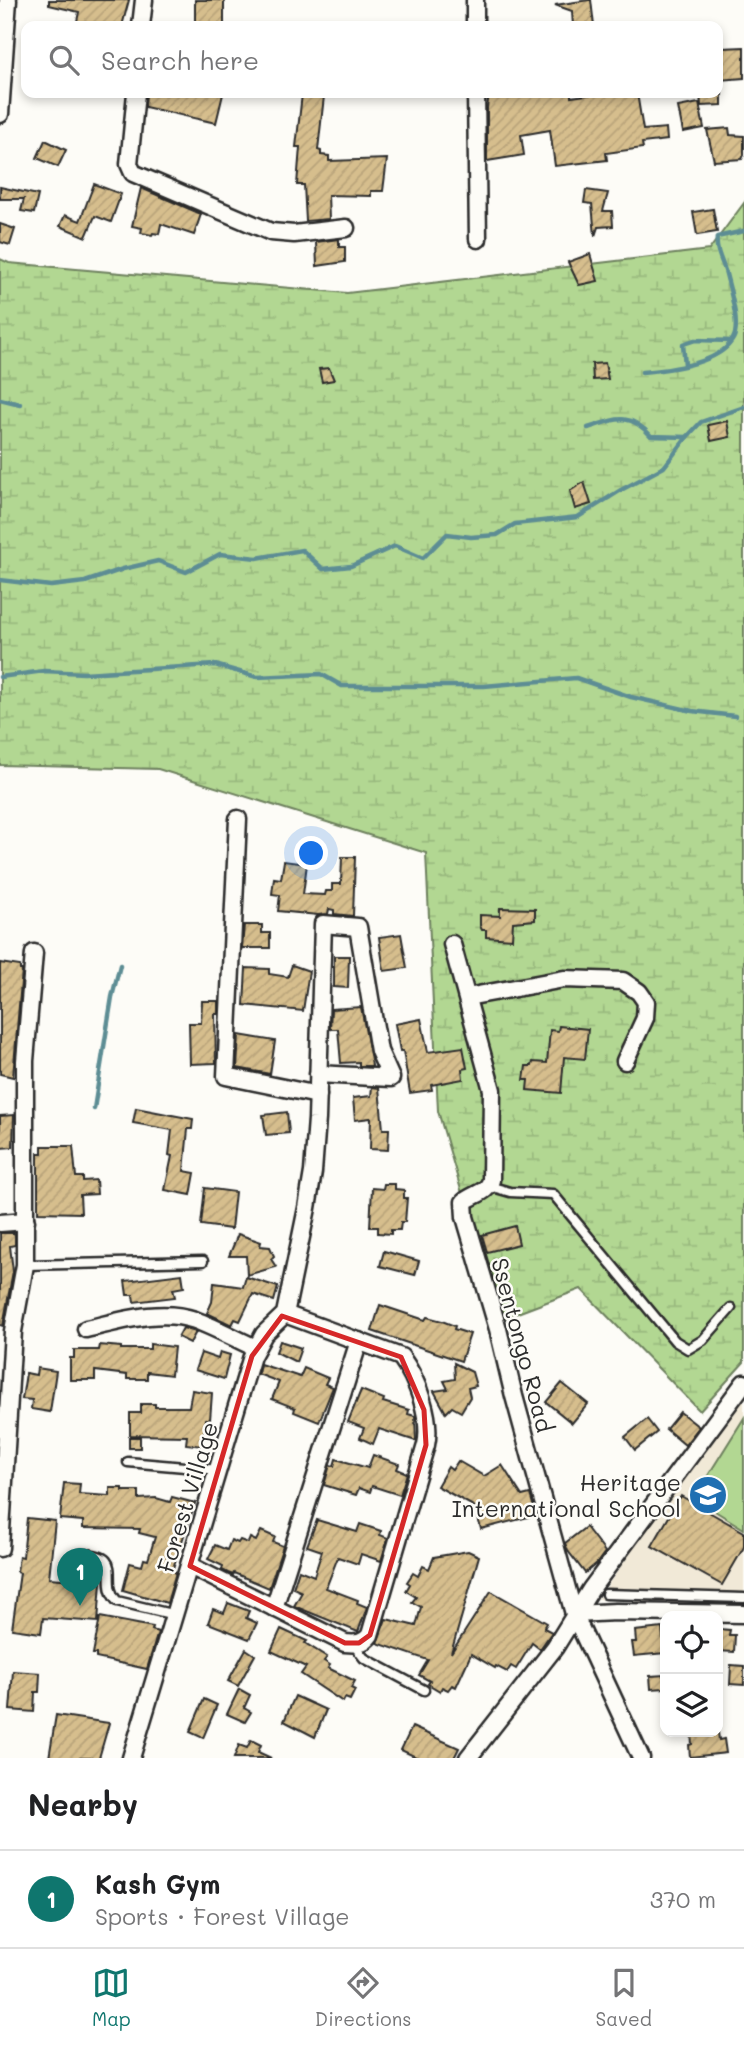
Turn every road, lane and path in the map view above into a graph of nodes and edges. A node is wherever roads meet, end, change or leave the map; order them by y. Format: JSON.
{"nodes":[{"id":1,"x":8,"y":0,"type":"edge"},
{"id":2,"x":144,"y":0,"type":"edge"},
{"id":3,"x":475,"y":0,"type":"edge"},
{"id":4,"x":142,"y":21,"type":"edge"},
{"id":5,"x":475,"y":21,"type":"edge"},
{"id":6,"x":135,"y":98,"type":"edge"},
{"id":7,"x":476,"y":98,"type":"edge"},
{"id":8,"x":0,"y":114,"type":"edge"},
{"id":9,"x":346,"y":228,"type":"dead end"},
{"id":10,"x":478,"y":239,"type":"dead end"},
{"id":11,"x":239,"y":819,"type":"dead end"},
{"id":12,"x":452,"y":944,"type":"dead end"},
{"id":13,"x":34,"y":953,"type":"dead end"},
{"id":14,"x":467,"y":997,"type":"junction"},
{"id":15,"x":625,"y":1061,"type":"dead end"},
{"id":16,"x":318,"y":1074,"type":"junction"},
{"id":17,"x":318,"y":1095,"type":"junction"},
{"id":18,"x":489,"y":1186,"type":"junction"},
{"id":19,"x":26,"y":1221,"type":"junction"},
{"id":20,"x":0,"y":1223,"type":"edge"},
{"id":21,"x":203,"y":1261,"type":"dead end"},
{"id":22,"x":25,"y":1265,"type":"junction"},
{"id":23,"x":731,"y":1308,"type":"dead end"},
{"id":24,"x":285,"y":1314,"type":"junction"},
{"id":25,"x":86,"y":1329,"type":"dead end"},
{"id":26,"x":359,"y":1341,"type":"junction"},
{"id":27,"x":256,"y":1348,"type":"junction"},
{"id":28,"x":744,"y":1383,"type":"edge"},
{"id":29,"x":128,"y":1462,"type":"dead end"},
{"id":30,"x":219,"y":1470,"type":"junction"},
{"id":31,"x":0,"y":1542,"type":"edge"},
{"id":32,"x":0,"y":1548,"type":"edge"},
{"id":33,"x":81,"y":1554,"type":"dead end"},
{"id":34,"x":190,"y":1566,"type":"junction"},
{"id":35,"x":606,"y":1594,"type":"dead end"},
{"id":36,"x":744,"y":1598,"type":"edge"},
{"id":37,"x":274,"y":1608,"type":"junction"},
{"id":38,"x":574,"y":1614,"type":"junction"},
{"id":39,"x":744,"y":1614,"type":"edge"},
{"id":40,"x":175,"y":1615,"type":"junction"},
{"id":41,"x":353,"y":1644,"type":"junction"},
{"id":42,"x":425,"y":1690,"type":"dead end"},
{"id":43,"x":131,"y":1758,"type":"edge"},
{"id":44,"x":468,"y":1758,"type":"edge"},
{"id":45,"x":641,"y":1758,"type":"edge"}],
"edges":[{"from":1,"to":8,"type":"street"},
{"from":2,"to":4,"type":"street"},
{"from":3,"to":5,"type":"street"},
{"from":6,"to":9,"type":"street"},
{"from":7,"to":10,"type":"street"},
{"from":11,"to":17,"type":"street"},
{"from":12,"to":14,"type":"street"},
{"from":13,"to":19,"type":"street"},
{"from":14,"to":15,"type":"street"},
{"from":14,"to":18,"type":"street"},
{"from":16,"to":16,"type":"street"},
{"from":16,"to":17,"type":"street"},
{"from":17,"to":24,"type":"street"},
{"from":18,"to":23,"type":"lane"},
{"from":18,"to":38,"type":"street","name":"Ssentongo Road"},
{"from":19,"to":20,"type":"street"},
{"from":19,"to":22,"type":"street"},
{"from":21,"to":22,"type":"lane"},
{"from":22,"to":31,"type":"street"},
{"from":24,"to":26,"type":"street"},
{"from":24,"to":27,"type":"street","name":"Forest Village"},
{"from":25,"to":27,"type":"street"},
{"from":26,"to":37,"type":"street"},
{"from":26,"to":41,"type":"street"},
{"from":27,"to":30,"type":"street","name":"Forest Village"},
{"from":28,"to":38,"type":"street"},
{"from":29,"to":30,"type":"lane"},
{"from":30,"to":34,"type":"street","name":"Forest Village"},
{"from":31,"to":32,"type":"street"},
{"from":33,"to":40,"type":"lane"},
{"from":34,"to":37,"type":"street"},
{"from":34,"to":40,"type":"street","name":"Forest Village"},
{"from":35,"to":36,"type":"lane"},
{"from":37,"to":41,"type":"street"},
{"from":38,"to":39,"type":"street"},
{"from":38,"to":44,"type":"street"},
{"from":38,"to":45,"type":"street","name":"Ssentongo Road"},
{"from":40,"to":43,"type":"street","name":"Forest Village"},
{"from":41,"to":42,"type":"lane"}]}
